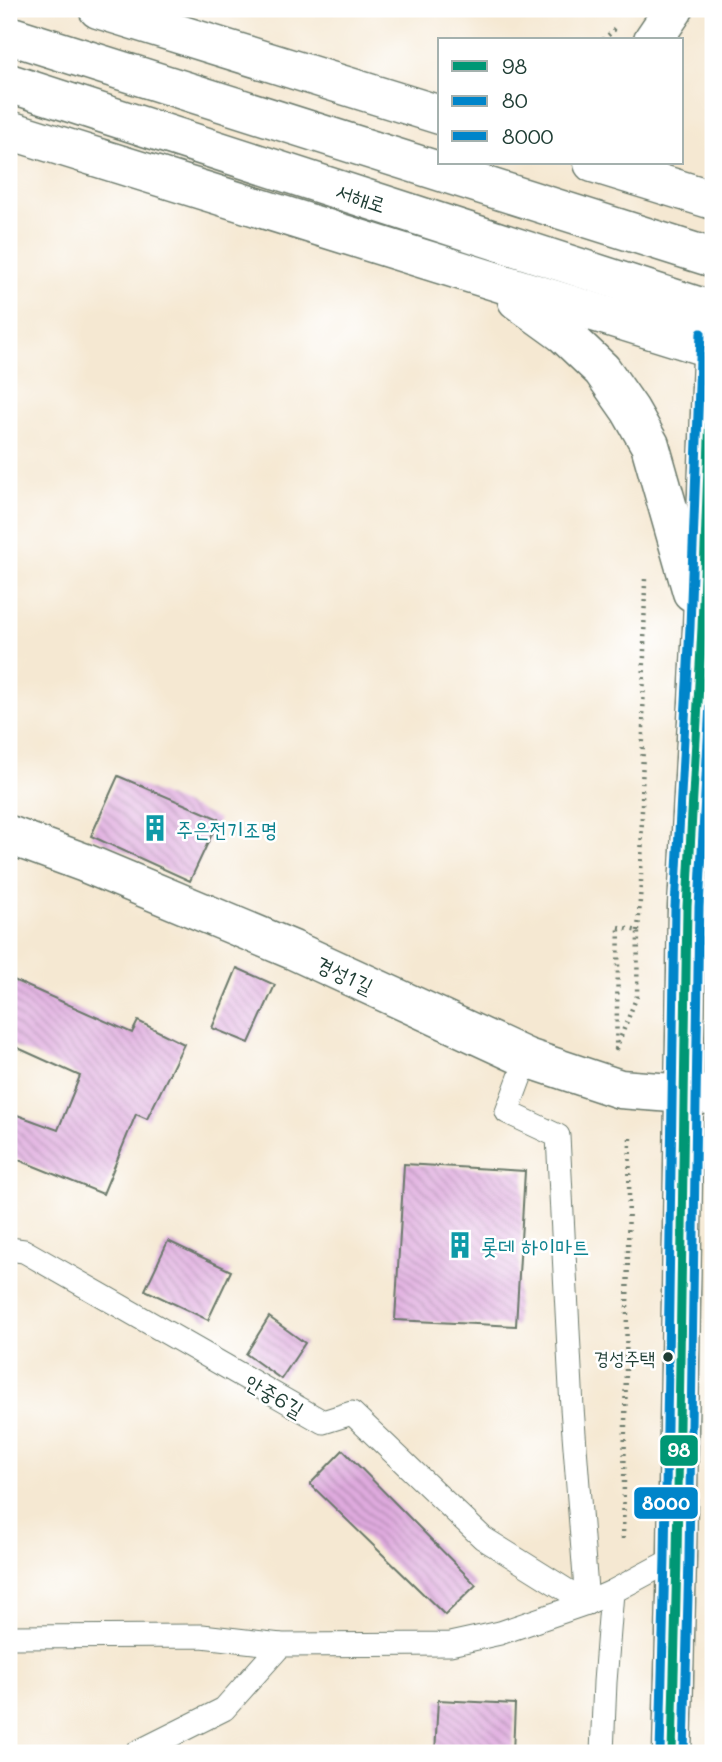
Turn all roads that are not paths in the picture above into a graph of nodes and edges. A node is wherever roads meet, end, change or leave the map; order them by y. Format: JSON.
{"nodes":[{"id":1,"x":98,"y":9,"type":"edge"},
{"id":2,"x":674,"y":9,"type":"edge"},
{"id":3,"x":9,"y":35,"type":"edge"},
{"id":4,"x":654,"y":38,"type":"edge"},
{"id":5,"x":9,"y":83,"type":"edge"},
{"id":6,"x":438,"y":114,"type":"edge"},
{"id":7,"x":9,"y":130,"type":"edge"},
{"id":8,"x":596,"y":164,"type":"edge"},
{"id":9,"x":713,"y":200,"type":"edge"},
{"id":10,"x":713,"y":258,"type":"edge"},
{"id":11,"x":487,"y":280,"type":"junction"},
{"id":12,"x":713,"y":335,"type":"edge"},
{"id":13,"x":702,"y":628,"type":"junction"},
{"id":14,"x":9,"y":835,"type":"edge"},
{"id":15,"x":527,"y":1058,"type":"junction"},
{"id":16,"x":699,"y":1094,"type":"edge"},
{"id":17,"x":9,"y":1249,"type":"edge"},
{"id":18,"x":677,"y":1557,"type":"junction"},
{"id":19,"x":612,"y":1592,"type":"junction"},
{"id":20,"x":587,"y":1603,"type":"junction"},
{"id":21,"x":9,"y":1637,"type":"edge"},
{"id":22,"x":281,"y":1645,"type":"junction"},
{"id":23,"x":136,"y":1753,"type":"edge"},
{"id":24,"x":602,"y":1753,"type":"edge"},
{"id":25,"x":672,"y":1753,"type":"edge"}],
"edges":[{"from":1,"to":6,"type":"main road"},
{"from":2,"to":4,"type":"main road"},
{"from":3,"to":10,"type":"main road"},
{"from":5,"to":12,"type":"main road","name":"서해로"},
{"from":7,"to":11,"type":"main road"},
{"from":8,"to":9,"type":"main road"},
{"from":11,"to":12,"type":"main road"},
{"from":11,"to":13,"type":"main road"},
{"from":12,"to":13,"type":"main road"},
{"from":13,"to":16,"type":"main road"},
{"from":14,"to":15,"type":"main road","name":"경성1길"},
{"from":15,"to":16,"type":"main road","name":"경성1길"},
{"from":15,"to":20,"type":"lane"},
{"from":16,"to":18,"type":"main road"},
{"from":17,"to":20,"type":"lane","name":"안중6길"},
{"from":18,"to":19,"type":"lane"},
{"from":18,"to":25,"type":"main road"},
{"from":19,"to":20,"type":"lane"},
{"from":19,"to":24,"type":"lane"},
{"from":20,"to":22,"type":"lane"},
{"from":21,"to":22,"type":"lane"},
{"from":22,"to":23,"type":"lane"}]}
